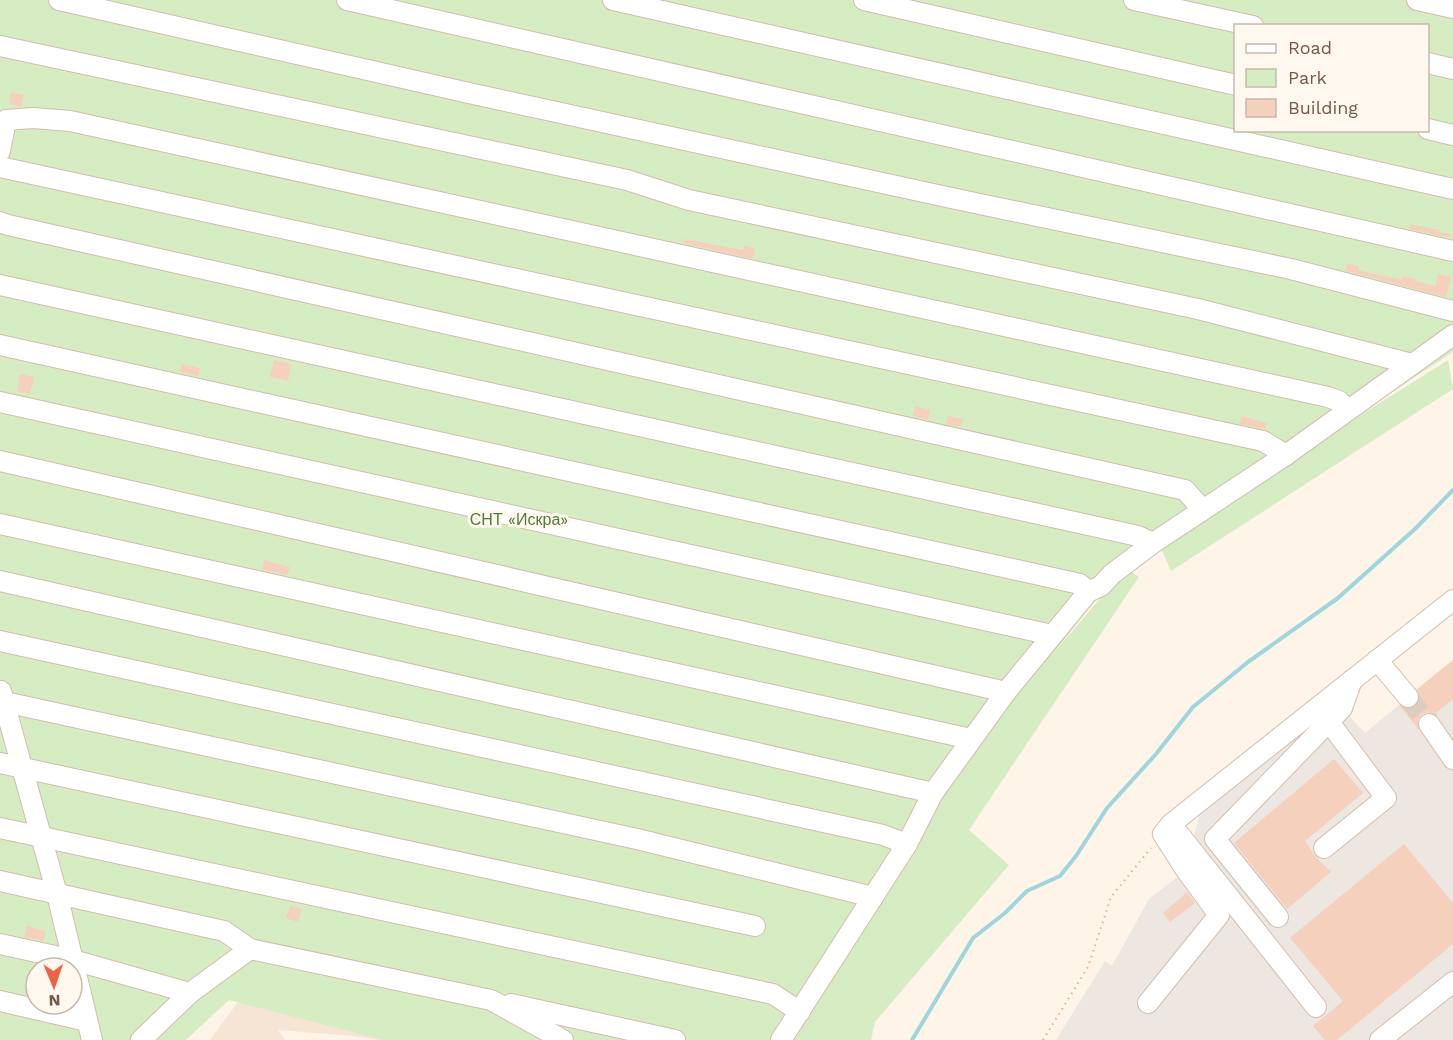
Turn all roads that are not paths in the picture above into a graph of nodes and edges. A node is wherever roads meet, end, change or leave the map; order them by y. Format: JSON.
{"nodes":[{"id":1,"x":59,"y":0,"type":"edge"},
{"id":2,"x":347,"y":0,"type":"edge"},
{"id":3,"x":613,"y":0,"type":"edge"},
{"id":4,"x":864,"y":0,"type":"edge"},
{"id":5,"x":1134,"y":0,"type":"edge"},
{"id":6,"x":1417,"y":0,"type":"edge"},
{"id":7,"x":1453,"y":8,"type":"edge"},
{"id":8,"x":1244,"y":24,"type":"edge"},
{"id":9,"x":0,"y":46,"type":"edge"},
{"id":10,"x":1429,"y":63,"type":"edge"},
{"id":11,"x":1453,"y":69,"type":"edge"},
{"id":12,"x":1234,"y":85,"type":"edge"},
{"id":13,"x":1429,"y":129,"type":"edge"},
{"id":14,"x":1453,"y":135,"type":"edge"},
{"id":15,"x":0,"y":151,"type":"edge"},
{"id":16,"x":0,"y":167,"type":"edge"},
{"id":17,"x":1453,"y":189,"type":"edge"},
{"id":18,"x":0,"y":222,"type":"edge"},
{"id":19,"x":1453,"y":251,"type":"edge"},
{"id":20,"x":0,"y":285,"type":"edge"},
{"id":21,"x":1453,"y":311,"type":"edge"},
{"id":22,"x":1453,"y":335,"type":"edge"},
{"id":23,"x":0,"y":345,"type":"edge"},
{"id":24,"x":1412,"y":364,"type":"junction"},
{"id":25,"x":0,"y":402,"type":"edge"},
{"id":26,"x":1347,"y":409,"type":"junction"},
{"id":27,"x":1286,"y":455,"type":"junction"},
{"id":28,"x":0,"y":461,"type":"edge"},
{"id":29,"x":1203,"y":510,"type":"junction"},
{"id":30,"x":0,"y":524,"type":"edge"},
{"id":31,"x":1153,"y":543,"type":"junction"},
{"id":32,"x":0,"y":580,"type":"edge"},
{"id":33,"x":1088,"y":592,"type":"junction"},
{"id":34,"x":1453,"y":600,"type":"edge"},
{"id":35,"x":1052,"y":635,"type":"junction"},
{"id":36,"x":0,"y":641,"type":"edge"},
{"id":37,"x":1377,"y":660,"type":"junction"},
{"id":38,"x":1352,"y":680,"type":"junction"},
{"id":39,"x":1005,"y":692,"type":"junction"},
{"id":40,"x":1,"y":697,"type":"edge"},
{"id":41,"x":1408,"y":697,"type":"tunnel mouth"},
{"id":42,"x":1329,"y":722,"type":"junction"},
{"id":43,"x":1429,"y":724,"type":"tunnel mouth"},
{"id":44,"x":971,"y":739,"type":"junction"},
{"id":45,"x":1453,"y":759,"type":"edge"},
{"id":46,"x":0,"y":763,"type":"edge"},
{"id":47,"x":22,"y":768,"type":"junction"},
{"id":48,"x":933,"y":793,"type":"junction"},
{"id":49,"x":0,"y":828,"type":"edge"},
{"id":50,"x":1167,"y":829,"type":"junction"},
{"id":51,"x":42,"y":838,"type":"junction"},
{"id":52,"x":907,"y":844,"type":"junction"},
{"id":53,"x":1324,"y":848,"type":"dead end"},
{"id":54,"x":0,"y":881,"type":"edge"},
{"id":55,"x":57,"y":894,"type":"junction"},
{"id":56,"x":873,"y":897,"type":"junction"},
{"id":57,"x":1278,"y":916,"type":"dead end"},
{"id":58,"x":755,"y":926,"type":"dead end"},
{"id":59,"x":0,"y":944,"type":"edge"},
{"id":60,"x":250,"y":949,"type":"junction"},
{"id":61,"x":55,"y":956,"type":"edge"},
{"id":62,"x":72,"y":956,"type":"edge"},
{"id":63,"x":84,"y":963,"type":"edge"},
{"id":64,"x":1453,"y":982,"type":"edge"},
{"id":65,"x":190,"y":993,"type":"junction"},
{"id":66,"x":491,"y":1000,"type":"junction"},
{"id":67,"x":0,"y":1001,"type":"edge"},
{"id":68,"x":1148,"y":1003,"type":"dead end"},
{"id":69,"x":1316,"y":1007,"type":"dead end"},
{"id":70,"x":84,"y":1008,"type":"edge"},
{"id":71,"x":800,"y":1012,"type":"junction"},
{"id":72,"x":87,"y":1021,"type":"junction"},
{"id":73,"x":92,"y":1040,"type":"edge"},
{"id":74,"x":141,"y":1040,"type":"edge"},
{"id":75,"x":563,"y":1040,"type":"edge"},
{"id":76,"x":675,"y":1040,"type":"edge"},
{"id":77,"x":781,"y":1040,"type":"edge"},
{"id":78,"x":1380,"y":1040,"type":"edge"}],
"edges":[{"from":1,"to":21,"type":"street"},
{"from":2,"to":19,"type":"street"},
{"from":3,"to":17,"type":"street"},
{"from":4,"to":12,"type":"street"},
{"from":5,"to":8,"type":"street"},
{"from":6,"to":7,"type":"street"},
{"from":9,"to":24,"type":"street"},
{"from":10,"to":11,"type":"street"},
{"from":13,"to":14,"type":"street"},
{"from":15,"to":26,"type":"street"},
{"from":16,"to":27,"type":"street"},
{"from":18,"to":29,"type":"street"},
{"from":20,"to":31,"type":"street"},
{"from":22,"to":24,"type":"street"},
{"from":23,"to":33,"type":"street"},
{"from":24,"to":26,"type":"street"},
{"from":25,"to":35,"type":"street"},
{"from":26,"to":27,"type":"street"},
{"from":27,"to":29,"type":"street"},
{"from":28,"to":39,"type":"street"},
{"from":29,"to":31,"type":"street"},
{"from":30,"to":44,"type":"street"},
{"from":31,"to":33,"type":"street"},
{"from":32,"to":48,"type":"street"},
{"from":33,"to":35,"type":"street"},
{"from":34,"to":37,"type":"street"},
{"from":35,"to":39,"type":"street"},
{"from":36,"to":52,"type":"street"},
{"from":37,"to":38,"type":"street"},
{"from":37,"to":41,"type":"street"},
{"from":38,"to":42,"type":"street"},
{"from":38,"to":50,"type":"street"},
{"from":39,"to":44,"type":"street"},
{"from":40,"to":47,"type":"street"},
{"from":40,"to":56,"type":"street"},
{"from":42,"to":53,"type":"street"},
{"from":42,"to":57,"type":"street"},
{"from":43,"to":45,"type":"street"},
{"from":44,"to":48,"type":"street"},
{"from":46,"to":47,"type":"street"},
{"from":47,"to":51,"type":"street"},
{"from":47,"to":58,"type":"street"},
{"from":48,"to":52,"type":"street"},
{"from":49,"to":51,"type":"street"},
{"from":50,"to":68,"type":"street"},
{"from":50,"to":69,"type":"street"},
{"from":51,"to":55,"type":"street"},
{"from":51,"to":71,"type":"street"},
{"from":52,"to":56,"type":"street"},
{"from":54,"to":55,"type":"street"},
{"from":55,"to":60,"type":"street"},
{"from":55,"to":62,"type":"street"},
{"from":56,"to":71,"type":"street"},
{"from":59,"to":61,"type":"street"},
{"from":60,"to":65,"type":"street"},
{"from":60,"to":66,"type":"street"},
{"from":63,"to":65,"type":"street"},
{"from":64,"to":78,"type":"street"},
{"from":65,"to":74,"type":"street"},
{"from":66,"to":75,"type":"street"},
{"from":66,"to":76,"type":"street"},
{"from":67,"to":72,"type":"street"},
{"from":70,"to":72,"type":"street"},
{"from":71,"to":77,"type":"street"},
{"from":72,"to":73,"type":"street"}]}
